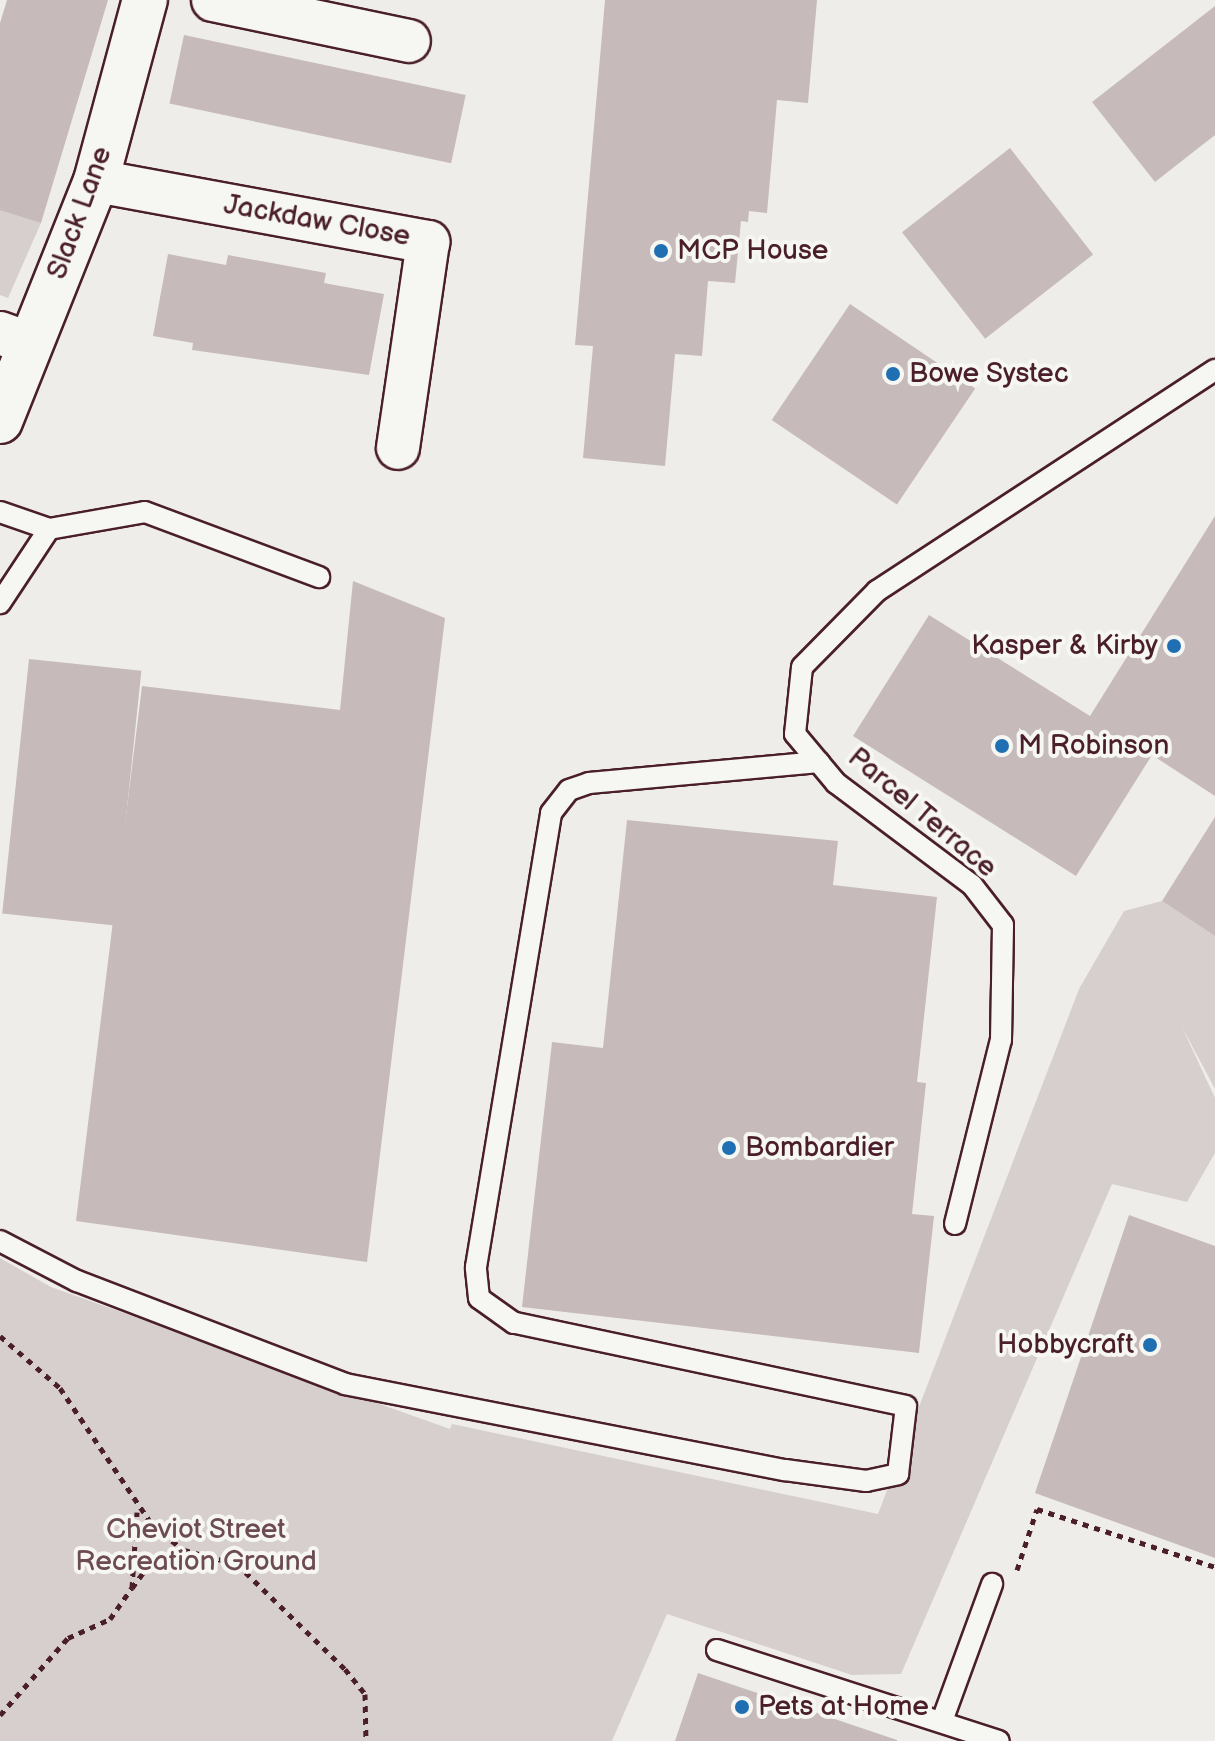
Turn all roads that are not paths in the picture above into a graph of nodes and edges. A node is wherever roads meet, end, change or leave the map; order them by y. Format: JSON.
{"nodes":[{"id":1,"x":145,"y":0,"type":"edge"},
{"id":2,"x":213,"y":0,"type":"edge"},
{"id":3,"x":335,"y":11,"type":"edge"},
{"id":4,"x":409,"y":41,"type":"dead end"},
{"id":5,"x":96,"y":181,"type":"junction"},
{"id":6,"x":16,"y":339,"type":"edge"},
{"id":7,"x":1215,"y":370,"type":"edge"},
{"id":8,"x":0,"y":421,"type":"edge"},
{"id":9,"x":398,"y":448,"type":"dead end"},
{"id":10,"x":0,"y":512,"type":"edge"},
{"id":11,"x":49,"y":529,"type":"junction"},
{"id":12,"x":319,"y":577,"type":"dead end"},
{"id":13,"x":0,"y":603,"type":"edge"},
{"id":14,"x":819,"y":762,"type":"junction"},
{"id":15,"x":955,"y":1224,"type":"dead end"},
{"id":16,"x":0,"y":1241,"type":"edge"},
{"id":17,"x":1002,"y":1583,"type":"road end"},
{"id":18,"x":717,"y":1650,"type":"dead end"},
{"id":19,"x":942,"y":1721,"type":"junction"},
{"id":20,"x":999,"y":1741,"type":"edge"}],
"edges":[{"from":1,"to":5,"type":"street","name":"Slack Lane"},
{"from":2,"to":3,"type":"street"},
{"from":3,"to":4,"type":"street"},
{"from":5,"to":6,"type":"street","name":"Slack Lane"},
{"from":5,"to":9,"type":"street","name":"Jackdaw Close"},
{"from":6,"to":8,"type":"street","name":"Slack Lane"},
{"from":7,"to":14,"type":"lane","name":"Parcel Terrace"},
{"from":10,"to":11,"type":"lane"},
{"from":11,"to":12,"type":"lane"},
{"from":11,"to":13,"type":"lane"},
{"from":14,"to":15,"type":"lane","name":"Parcel Terrace"},
{"from":14,"to":16,"type":"lane"},
{"from":17,"to":19,"type":"lane"},
{"from":18,"to":19,"type":"lane"},
{"from":19,"to":20,"type":"lane"}]}
